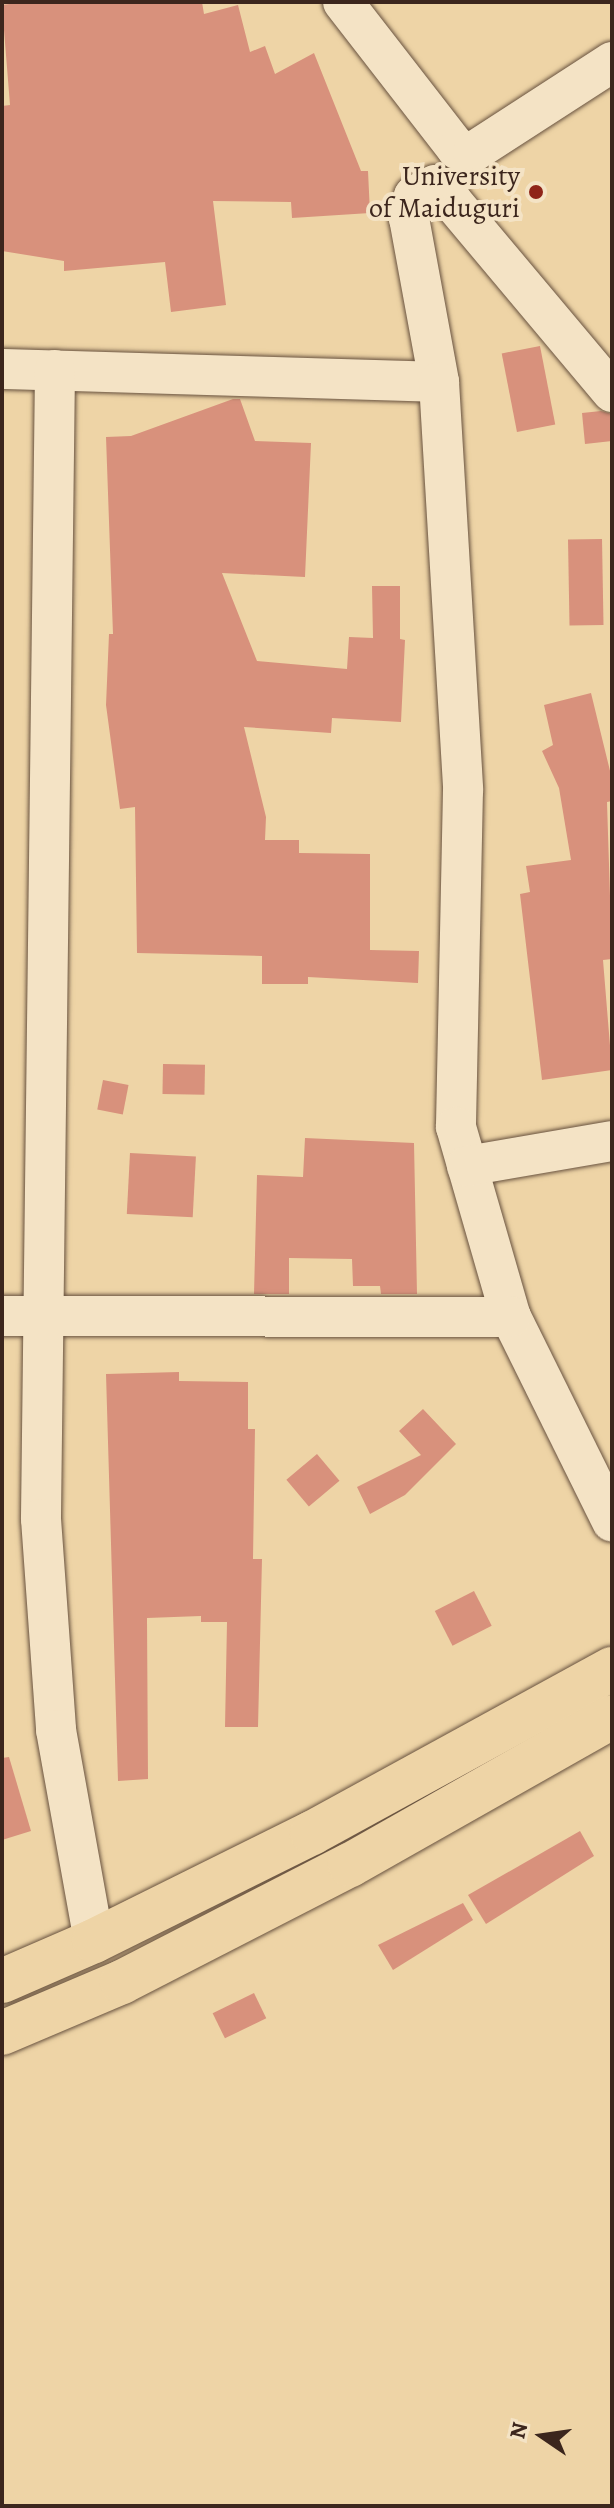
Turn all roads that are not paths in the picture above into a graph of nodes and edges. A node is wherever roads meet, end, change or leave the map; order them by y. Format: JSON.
{"nodes":[{"id":1,"x":343,"y":2,"type":"edge"},
{"id":2,"x":612,"y":62,"type":"edge"},
{"id":3,"x":2,"y":369,"type":"edge"},
{"id":4,"x":55,"y":370,"type":"junction"},
{"id":5,"x":439,"y":382,"type":"junction"},
{"id":6,"x":612,"y":392,"type":"edge"},
{"id":7,"x":612,"y":1141,"type":"edge"},
{"id":8,"x":467,"y":1166,"type":"junction"},
{"id":9,"x":47,"y":1315,"type":"junction"},
{"id":10,"x":2,"y":1316,"type":"edge"},
{"id":11,"x":511,"y":1317,"type":"junction"},
{"id":12,"x":612,"y":1521,"type":"edge"},
{"id":13,"x":612,"y":1669,"type":"edge"},
{"id":14,"x":612,"y":1717,"type":"edge"},
{"id":15,"x":221,"y":1878,"type":"junction"},
{"id":16,"x":241,"y":1921,"type":"junction"},
{"id":17,"x":94,"y":1941,"type":"junction"},
{"id":18,"x":2,"y":1981,"type":"edge"},
{"id":19,"x":2,"y":2033,"type":"edge"}],
"edges":[{"from":1,"to":2,"type":"street"},
{"from":3,"to":4,"type":"street"},
{"from":4,"to":5,"type":"street"},
{"from":4,"to":9,"type":"street"},
{"from":5,"to":6,"type":"street"},
{"from":5,"to":8,"type":"street"},
{"from":7,"to":8,"type":"street"},
{"from":8,"to":11,"type":"street"},
{"from":9,"to":10,"type":"street"},
{"from":9,"to":11,"type":"street"},
{"from":9,"to":17,"type":"street"},
{"from":11,"to":12,"type":"street"},
{"from":13,"to":15,"type":"highway"},
{"from":14,"to":16,"type":"highway"},
{"from":15,"to":16,"type":"highway"},
{"from":15,"to":17,"type":"highway"},
{"from":16,"to":19,"type":"highway"},
{"from":17,"to":18,"type":"highway"}]}
